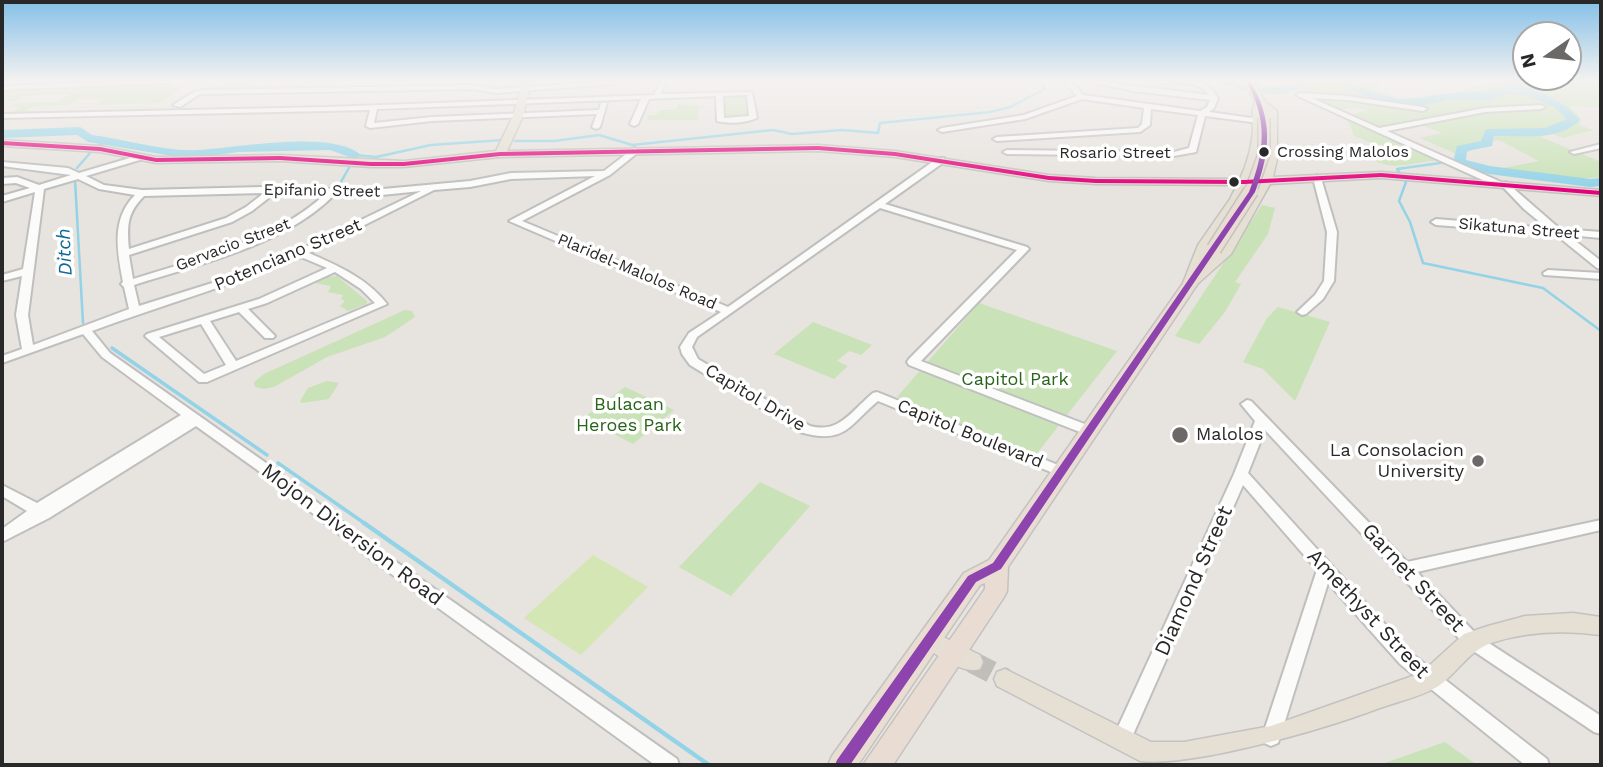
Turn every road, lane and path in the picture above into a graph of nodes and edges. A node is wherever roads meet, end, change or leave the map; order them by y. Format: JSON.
{"nodes":[{"id":1,"x":519,"y":116,"type":"edge"},
{"id":2,"x":372,"y":117,"type":"edge"},
{"id":3,"x":496,"y":117,"type":"edge"},
{"id":4,"x":599,"y":117,"type":"edge"},
{"id":5,"x":637,"y":117,"type":"edge"},
{"id":6,"x":720,"y":117,"type":"edge"},
{"id":7,"x":753,"y":117,"type":"edge"},
{"id":8,"x":1026,"y":117,"type":"edge"},
{"id":9,"x":1147,"y":117,"type":"edge"},
{"id":10,"x":1201,"y":117,"type":"edge"},
{"id":11,"x":1235,"y":117,"type":"edge"},
{"id":12,"x":1261,"y":117,"type":"edge"},
{"id":13,"x":1272,"y":117,"type":"edge"},
{"id":14,"x":1349,"y":117,"type":"edge"},
{"id":15,"x":1446,"y":117,"type":"edge"},
{"id":16,"x":1262,"y":120,"type":"junction"},
{"id":17,"x":634,"y":124,"type":"dead end"},
{"id":18,"x":978,"y":126,"type":"junction"},
{"id":19,"x":596,"y":127,"type":"dead end"},
{"id":20,"x":942,"y":130,"type":"dead end"},
{"id":21,"x":1379,"y":130,"type":"junction"},
{"id":22,"x":997,"y":139,"type":"junction"},
{"id":23,"x":2,"y":144,"type":"edge"},
{"id":24,"x":1601,"y":146,"type":"edge"},
{"id":25,"x":637,"y":150,"type":"junction"},
{"id":26,"x":1007,"y":152,"type":"junction"},
{"id":27,"x":1574,"y":152,"type":"dead end"},
{"id":28,"x":500,"y":153,"type":"junction"},
{"id":29,"x":140,"y":157,"type":"junction"},
{"id":30,"x":941,"y":160,"type":"junction"},
{"id":31,"x":1447,"y":160,"type":"joint"},
{"id":32,"x":2,"y":164,"type":"edge"},
{"id":33,"x":1003,"y":172,"type":"junction"},
{"id":34,"x":607,"y":173,"type":"junction"},
{"id":35,"x":82,"y":176,"type":"junction"},
{"id":36,"x":1317,"y":178,"type":"junction"},
{"id":37,"x":1267,"y":180,"type":"junction"},
{"id":38,"x":2,"y":181,"type":"edge"},
{"id":39,"x":1244,"y":182,"type":"junction"},
{"id":40,"x":1502,"y":184,"type":"junction"},
{"id":41,"x":436,"y":187,"type":"junction"},
{"id":42,"x":40,"y":188,"type":"junction"},
{"id":43,"x":273,"y":190,"type":"junction"},
{"id":44,"x":142,"y":193,"type":"junction"},
{"id":45,"x":331,"y":193,"type":"junction"},
{"id":46,"x":1601,"y":193,"type":"edge"},
{"id":47,"x":2,"y":199,"type":"edge"},
{"id":48,"x":877,"y":204,"type":"junction"},
{"id":49,"x":1436,"y":222,"type":"dead end"},
{"id":50,"x":1559,"y":232,"type":"junction"},
{"id":51,"x":1601,"y":235,"type":"edge"},
{"id":52,"x":126,"y":253,"type":"junction"},
{"id":53,"x":300,"y":253,"type":"junction"},
{"id":54,"x":1601,"y":266,"type":"edge"},
{"id":55,"x":336,"y":268,"type":"junction"},
{"id":56,"x":29,"y":271,"type":"junction"},
{"id":57,"x":1548,"y":273,"type":"dead end"},
{"id":58,"x":1601,"y":276,"type":"edge"},
{"id":59,"x":2,"y":278,"type":"edge"},
{"id":60,"x":1190,"y":283,"type":"junction"},
{"id":61,"x":126,"y":284,"type":"junction"},
{"id":62,"x":241,"y":308,"type":"junction"},
{"id":63,"x":135,"y":311,"type":"junction"},
{"id":64,"x":729,"y":311,"type":"junction"},
{"id":65,"x":1302,"y":312,"type":"dead end"},
{"id":66,"x":203,"y":319,"type":"junction"},
{"id":67,"x":85,"y":329,"type":"junction"},
{"id":68,"x":269,"y":336,"type":"dead end"},
{"id":69,"x":929,"y":344,"type":"joint"},
{"id":70,"x":28,"y":351,"type":"junction"},
{"id":71,"x":2,"y":360,"type":"edge"},
{"id":72,"x":233,"y":366,"type":"junction"},
{"id":73,"x":877,"y":396,"type":"joint"},
{"id":74,"x":1247,"y":404,"type":"dead end"},
{"id":75,"x":192,"y":418,"type":"junction"},
{"id":76,"x":1262,"y":420,"type":"junction"},
{"id":77,"x":1090,"y":431,"type":"junction"},
{"id":78,"x":1063,"y":472,"type":"junction"},
{"id":79,"x":1241,"y":474,"type":"junction"},
{"id":80,"x":2,"y":490,"type":"edge"},
{"id":81,"x":41,"y":512,"type":"junction"},
{"id":82,"x":1601,"y":525,"type":"edge"},
{"id":83,"x":2,"y":536,"type":"edge"},
{"id":84,"x":997,"y":566,"type":"junction"},
{"id":85,"x":1325,"y":569,"type":"junction"},
{"id":86,"x":1405,"y":569,"type":"junction"},
{"id":87,"x":1601,"y":626,"type":"edge"},
{"id":88,"x":929,"y":639,"type":"junction"},
{"id":89,"x":1472,"y":641,"type":"junction"},
{"id":90,"x":962,"y":657,"type":"junction"},
{"id":91,"x":1005,"y":679,"type":"tunnel mouth"},
{"id":92,"x":1429,"y":680,"type":"junction"},
{"id":93,"x":1601,"y":726,"type":"edge"},
{"id":94,"x":1271,"y":737,"type":"junction"},
{"id":95,"x":1121,"y":740,"type":"junction"},
{"id":96,"x":670,"y":765,"type":"edge"},
{"id":97,"x":842,"y":765,"type":"edge"},
{"id":98,"x":877,"y":765,"type":"edge"},
{"id":99,"x":1540,"y":765,"type":"edge"}],
"edges":[{"from":1,"to":28,"type":"main road"},
{"from":2,"to":3,"type":"street"},
{"from":4,"to":19,"type":"street"},
{"from":5,"to":17,"type":"street"},
{"from":6,"to":7,"type":"street"},
{"from":8,"to":18,"type":"street"},
{"from":9,"to":22,"type":"street"},
{"from":10,"to":26,"type":"street","name":"Rosario Street"},
{"from":11,"to":16,"type":"street"},
{"from":12,"to":16,"type":"highway"},
{"from":13,"to":37,"type":"main road"},
{"from":14,"to":21,"type":"street"},
{"from":15,"to":21,"type":"street"},
{"from":16,"to":39,"type":"main road"},
{"from":16,"to":60,"type":"highway","bridge":true},
{"from":18,"to":20,"type":"street"},
{"from":18,"to":22,"type":"street"},
{"from":21,"to":31,"type":"street"},
{"from":22,"to":26,"type":"street"},
{"from":23,"to":29,"type":"main road"},
{"from":24,"to":27,"type":"street"},
{"from":25,"to":28,"type":"main road"},
{"from":25,"to":30,"type":"main road"},
{"from":25,"to":34,"type":"street","name":"Plaridel-Malolos Road"},
{"from":26,"to":33,"type":"street"},
{"from":28,"to":29,"type":"main road"},
{"from":29,"to":35,"type":"street"},
{"from":30,"to":33,"type":"main road"},
{"from":30,"to":48,"type":"street","name":"Plaridel-Malolos Road"},
{"from":31,"to":40,"type":"street"},
{"from":32,"to":35,"type":"street","name":"Epifanio Street"},
{"from":33,"to":39,"type":"main road"},
{"from":34,"to":41,"type":"street","name":"Epifanio Street"},
{"from":34,"to":64,"type":"street","name":"Plaridel-Malolos Road"},
{"from":35,"to":42,"type":"street"},
{"from":35,"to":44,"type":"street","name":"Epifanio Street"},
{"from":36,"to":37,"type":"main road"},
{"from":36,"to":40,"type":"main road"},
{"from":36,"to":65,"type":"street"},
{"from":37,"to":39,"type":"main road"},
{"from":37,"to":60,"type":"main road"},
{"from":38,"to":42,"type":"street"},
{"from":39,"to":60,"type":"main road"},
{"from":40,"to":46,"type":"main road"},
{"from":40,"to":50,"type":"street"},
{"from":41,"to":45,"type":"street","name":"Epifanio Street"},
{"from":41,"to":53,"type":"street","name":"Potenciano Street"},
{"from":42,"to":47,"type":"street"},
{"from":42,"to":56,"type":"street"},
{"from":43,"to":44,"type":"street","name":"Epifanio Street"},
{"from":43,"to":45,"type":"street","name":"Epifanio Street"},
{"from":43,"to":52,"type":"street"},
{"from":44,"to":52,"type":"street"},
{"from":45,"to":61,"type":"street","name":"Gervacio Street"},
{"from":48,"to":64,"type":"street","name":"Plaridel-Malolos Road"},
{"from":48,"to":69,"type":"street"},
{"from":49,"to":50,"type":"street","name":"Sikatuna Street"},
{"from":50,"to":51,"type":"street","name":"Sikatuna Street"},
{"from":50,"to":54,"type":"street"},
{"from":52,"to":61,"type":"street"},
{"from":53,"to":55,"type":"street"},
{"from":53,"to":63,"type":"street","name":"Potenciano Street"},
{"from":55,"to":62,"type":"street"},
{"from":55,"to":72,"type":"street"},
{"from":56,"to":59,"type":"street"},
{"from":56,"to":70,"type":"street"},
{"from":57,"to":58,"type":"street"},
{"from":60,"to":77,"type":"highway"},
{"from":61,"to":63,"type":"street"},
{"from":62,"to":66,"type":"street"},
{"from":62,"to":68,"type":"street"},
{"from":63,"to":67,"type":"street"},
{"from":64,"to":73,"type":"street","name":"Capitol Drive"},
{"from":66,"to":72,"type":"street"},
{"from":66,"to":72,"type":"street"},
{"from":67,"to":70,"type":"street"},
{"from":67,"to":75,"type":"street","name":"Mojon Diversion Road"},
{"from":69,"to":77,"type":"street"},
{"from":70,"to":71,"type":"street"},
{"from":73,"to":78,"type":"street","name":"Capitol Boulevard"},
{"from":74,"to":76,"type":"street","name":"Garnet Street"},
{"from":75,"to":81,"type":"street"},
{"from":75,"to":96,"type":"street","name":"Mojon Diversion Road"},
{"from":76,"to":79,"type":"street","name":"Diamond Street"},
{"from":76,"to":86,"type":"street","name":"Garnet Street"},
{"from":77,"to":78,"type":"highway"},
{"from":78,"to":84,"type":"highway"},
{"from":79,"to":85,"type":"street","name":"Amethyst Street"},
{"from":79,"to":95,"type":"street","name":"Diamond Street"},
{"from":80,"to":81,"type":"street"},
{"from":81,"to":83,"type":"street"},
{"from":82,"to":86,"type":"street"},
{"from":84,"to":88,"type":"highway"},
{"from":84,"to":90,"type":"highway"},
{"from":85,"to":92,"type":"street","name":"Amethyst Street"},
{"from":85,"to":94,"type":"street"},
{"from":86,"to":89,"type":"street","name":"Garnet Street"},
{"from":87,"to":89,"type":"main road"},
{"from":88,"to":90,"type":"main road"},
{"from":88,"to":97,"type":"highway"},
{"from":89,"to":92,"type":"main road"},
{"from":89,"to":93,"type":"street","name":"Garnet Street"},
{"from":90,"to":98,"type":"highway"},
{"from":91,"to":95,"type":"main road"},
{"from":92,"to":94,"type":"main road"},
{"from":92,"to":99,"type":"street","name":"Amethyst Street"},
{"from":94,"to":95,"type":"main road"}]}
